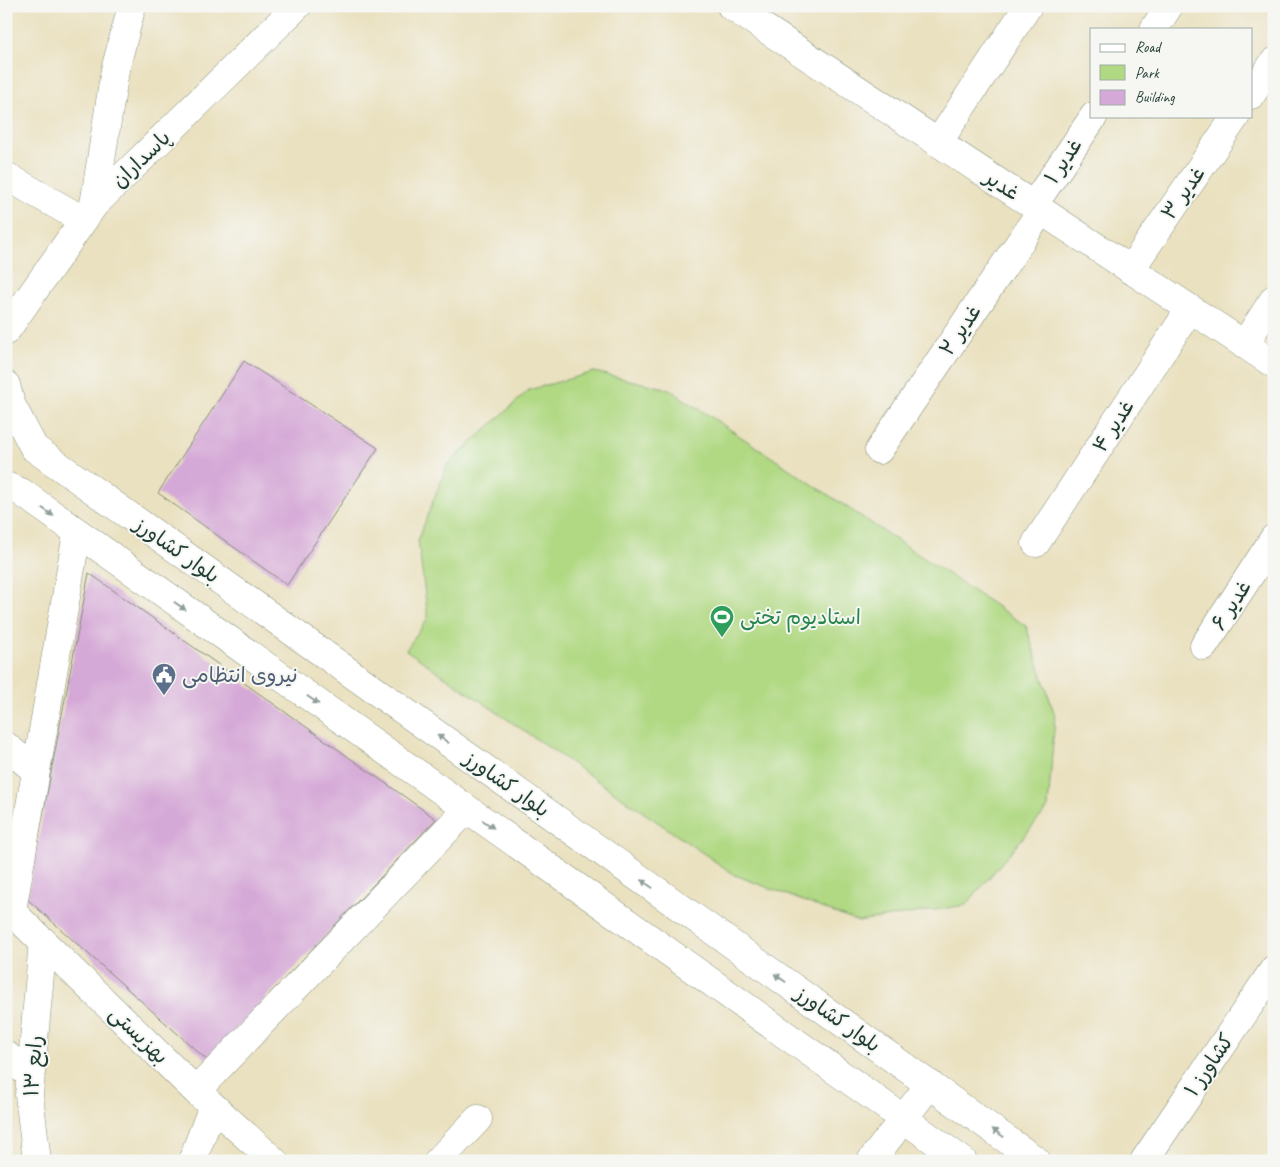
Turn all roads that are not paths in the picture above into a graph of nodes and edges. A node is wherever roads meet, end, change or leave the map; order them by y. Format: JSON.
{"nodes":[{"id":1,"x":132,"y":6,"type":"edge"},
{"id":2,"x":297,"y":6,"type":"edge"},
{"id":3,"x":731,"y":6,"type":"edge"},
{"id":4,"x":1028,"y":6,"type":"edge"},
{"id":5,"x":1169,"y":6,"type":"edge"},
{"id":6,"x":1155,"y":28,"type":"edge"},
{"id":7,"x":1274,"y":62,"type":"edge"},
{"id":8,"x":1252,"y":93,"type":"edge"},
{"id":9,"x":1093,"y":118,"type":"edge"},
{"id":10,"x":1235,"y":118,"type":"edge"},
{"id":11,"x":938,"y":143,"type":"junction"},
{"id":12,"x":9,"y":184,"type":"edge"},
{"id":13,"x":1037,"y":208,"type":"junction"},
{"id":14,"x":89,"y":213,"type":"junction"},
{"id":15,"x":1130,"y":270,"type":"junction"},
{"id":16,"x":1274,"y":298,"type":"edge"},
{"id":17,"x":1190,"y":309,"type":"junction"},
{"id":18,"x":6,"y":331,"type":"edge"},
{"id":19,"x":1244,"y":344,"type":"junction"},
{"id":20,"x":1274,"y":364,"type":"edge"},
{"id":21,"x":6,"y":385,"type":"edge"},
{"id":22,"x":879,"y":450,"type":"dead end"},
{"id":23,"x":6,"y":486,"type":"edge"},
{"id":24,"x":77,"y":533,"type":"junction"},
{"id":25,"x":1274,"y":538,"type":"edge"},
{"id":26,"x":1036,"y":543,"type":"dead end"},
{"id":27,"x":239,"y":594,"type":"junction"},
{"id":28,"x":212,"y":628,"type":"junction"},
{"id":29,"x":1204,"y":646,"type":"dead end"},
{"id":30,"x":6,"y":746,"type":"edge"},
{"id":31,"x":36,"y":771,"type":"junction"},
{"id":32,"x":466,"y":809,"type":"junction"},
{"id":33,"x":678,"y":905,"type":"junction"},
{"id":34,"x":9,"y":908,"type":"edge"},
{"id":35,"x":650,"y":940,"type":"junction"},
{"id":36,"x":43,"y":941,"type":"junction"},
{"id":37,"x":1274,"y":969,"type":"edge"},
{"id":38,"x":6,"y":1055,"type":"edge"},
{"id":39,"x":30,"y":1075,"type":"junction"},
{"id":40,"x":930,"y":1084,"type":"junction"},
{"id":41,"x":205,"y":1098,"type":"junction"},
{"id":42,"x":905,"y":1119,"type":"junction"},
{"id":43,"x":478,"y":1120,"type":"dead end"},
{"id":44,"x":37,"y":1161,"type":"edge"},
{"id":45,"x":192,"y":1161,"type":"edge"},
{"id":46,"x":274,"y":1161,"type":"edge"},
{"id":47,"x":438,"y":1161,"type":"edge"},
{"id":48,"x":871,"y":1161,"type":"edge"},
{"id":49,"x":963,"y":1161,"type":"edge"},
{"id":50,"x":1037,"y":1161,"type":"edge"},
{"id":51,"x":1144,"y":1161,"type":"edge"}],
"edges":[{"from":1,"to":14,"type":"street"},
{"from":2,"to":14,"type":"street","name":"پاسداران"},
{"from":3,"to":11,"type":"street","name":"غدیر"},
{"from":4,"to":11,"type":"street"},
{"from":5,"to":6,"type":"street"},
{"from":7,"to":8,"type":"street"},
{"from":9,"to":13,"type":"street","name":"غدیر ۱"},
{"from":10,"to":15,"type":"street","name":"غدیر ۳"},
{"from":11,"to":13,"type":"street","name":"غدیر"},
{"from":12,"to":14,"type":"street"},
{"from":13,"to":15,"type":"street","name":"غدیر"},
{"from":13,"to":22,"type":"street","name":"غدیر ۲"},
{"from":14,"to":18,"type":"street","name":"پاسداران"},
{"from":15,"to":17,"type":"street","name":"غدیر"},
{"from":16,"to":19,"type":"street"},
{"from":17,"to":19,"type":"street","name":"غدیر"},
{"from":17,"to":26,"type":"street","name":"غدیر ۴"},
{"from":19,"to":20,"type":"street","name":"غدیر"},
{"from":21,"to":27,"type":"street","name":"بلوار کشاورز"},
{"from":23,"to":24,"type":"street","name":"بلوار کشاورز","one_way":true},
{"from":24,"to":28,"type":"street","name":"بلوار کشاورز","one_way":true},
{"from":24,"to":31,"type":"street"},
{"from":25,"to":29,"type":"street","name":"غدیر ۶"},
{"from":27,"to":28,"type":"street"},
{"from":33,"to":27,"type":"street","name":"بلوار کشاورز","one_way":true},
{"from":28,"to":32,"type":"street","name":"بلوار کشاورز","one_way":true},
{"from":30,"to":31,"type":"street"},
{"from":31,"to":34,"type":"street"},
{"from":32,"to":35,"type":"street","name":"بلوار کشاورز","one_way":true},
{"from":32,"to":41,"type":"street"},
{"from":33,"to":35,"type":"street"},
{"from":40,"to":33,"type":"street","name":"بلوار کشاورز","one_way":true},
{"from":34,"to":36,"type":"street","name":"بهزیستی"},
{"from":35,"to":42,"type":"street","name":"بلوار کشاورز"},
{"from":36,"to":39,"type":"street","name":"رابع ۱۳"},
{"from":36,"to":41,"type":"street","name":"بهزیستی"},
{"from":37,"to":51,"type":"street","name":"کشاورز ۱"},
{"from":38,"to":39,"type":"street"},
{"from":39,"to":44,"type":"street","name":"رابع ۱۳"},
{"from":40,"to":42,"type":"street"},
{"from":50,"to":40,"type":"street","name":"بلوار کشاورز","one_way":true},
{"from":41,"to":45,"type":"street"},
{"from":41,"to":46,"type":"street","name":"بهزیستی"},
{"from":42,"to":48,"type":"street"},
{"from":42,"to":49,"type":"street","name":"بلوار کشاورز"},
{"from":43,"to":47,"type":"street"}]}
